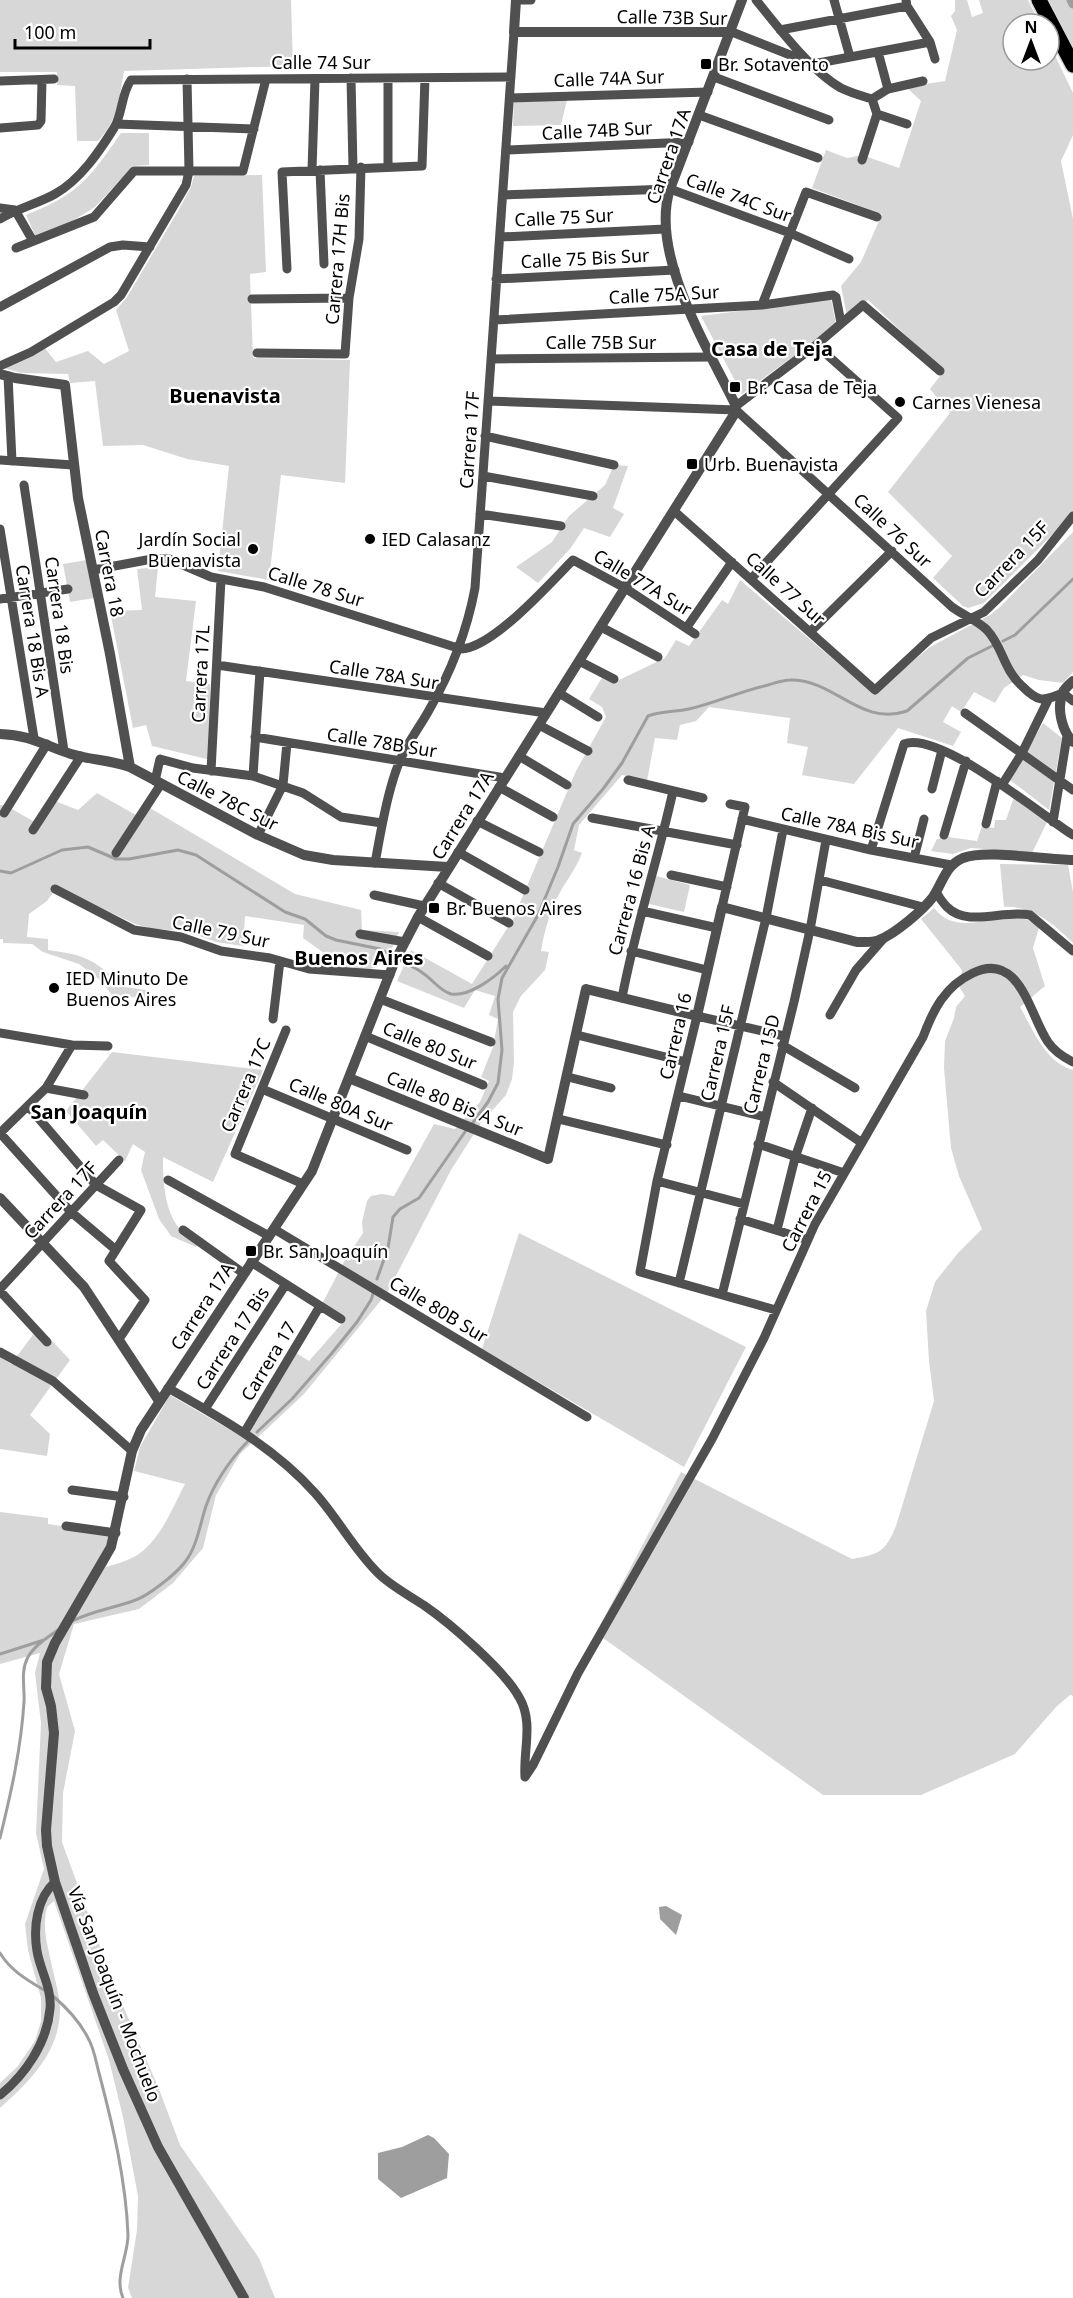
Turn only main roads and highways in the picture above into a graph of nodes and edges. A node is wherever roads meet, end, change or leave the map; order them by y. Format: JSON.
{"nodes":[{"id":1,"x":1038,"y":0,"type":"edge"},
{"id":2,"x":1073,"y":65,"type":"edge"}],
"edges":[{"from":1,"to":2,"type":"highway"}]}
